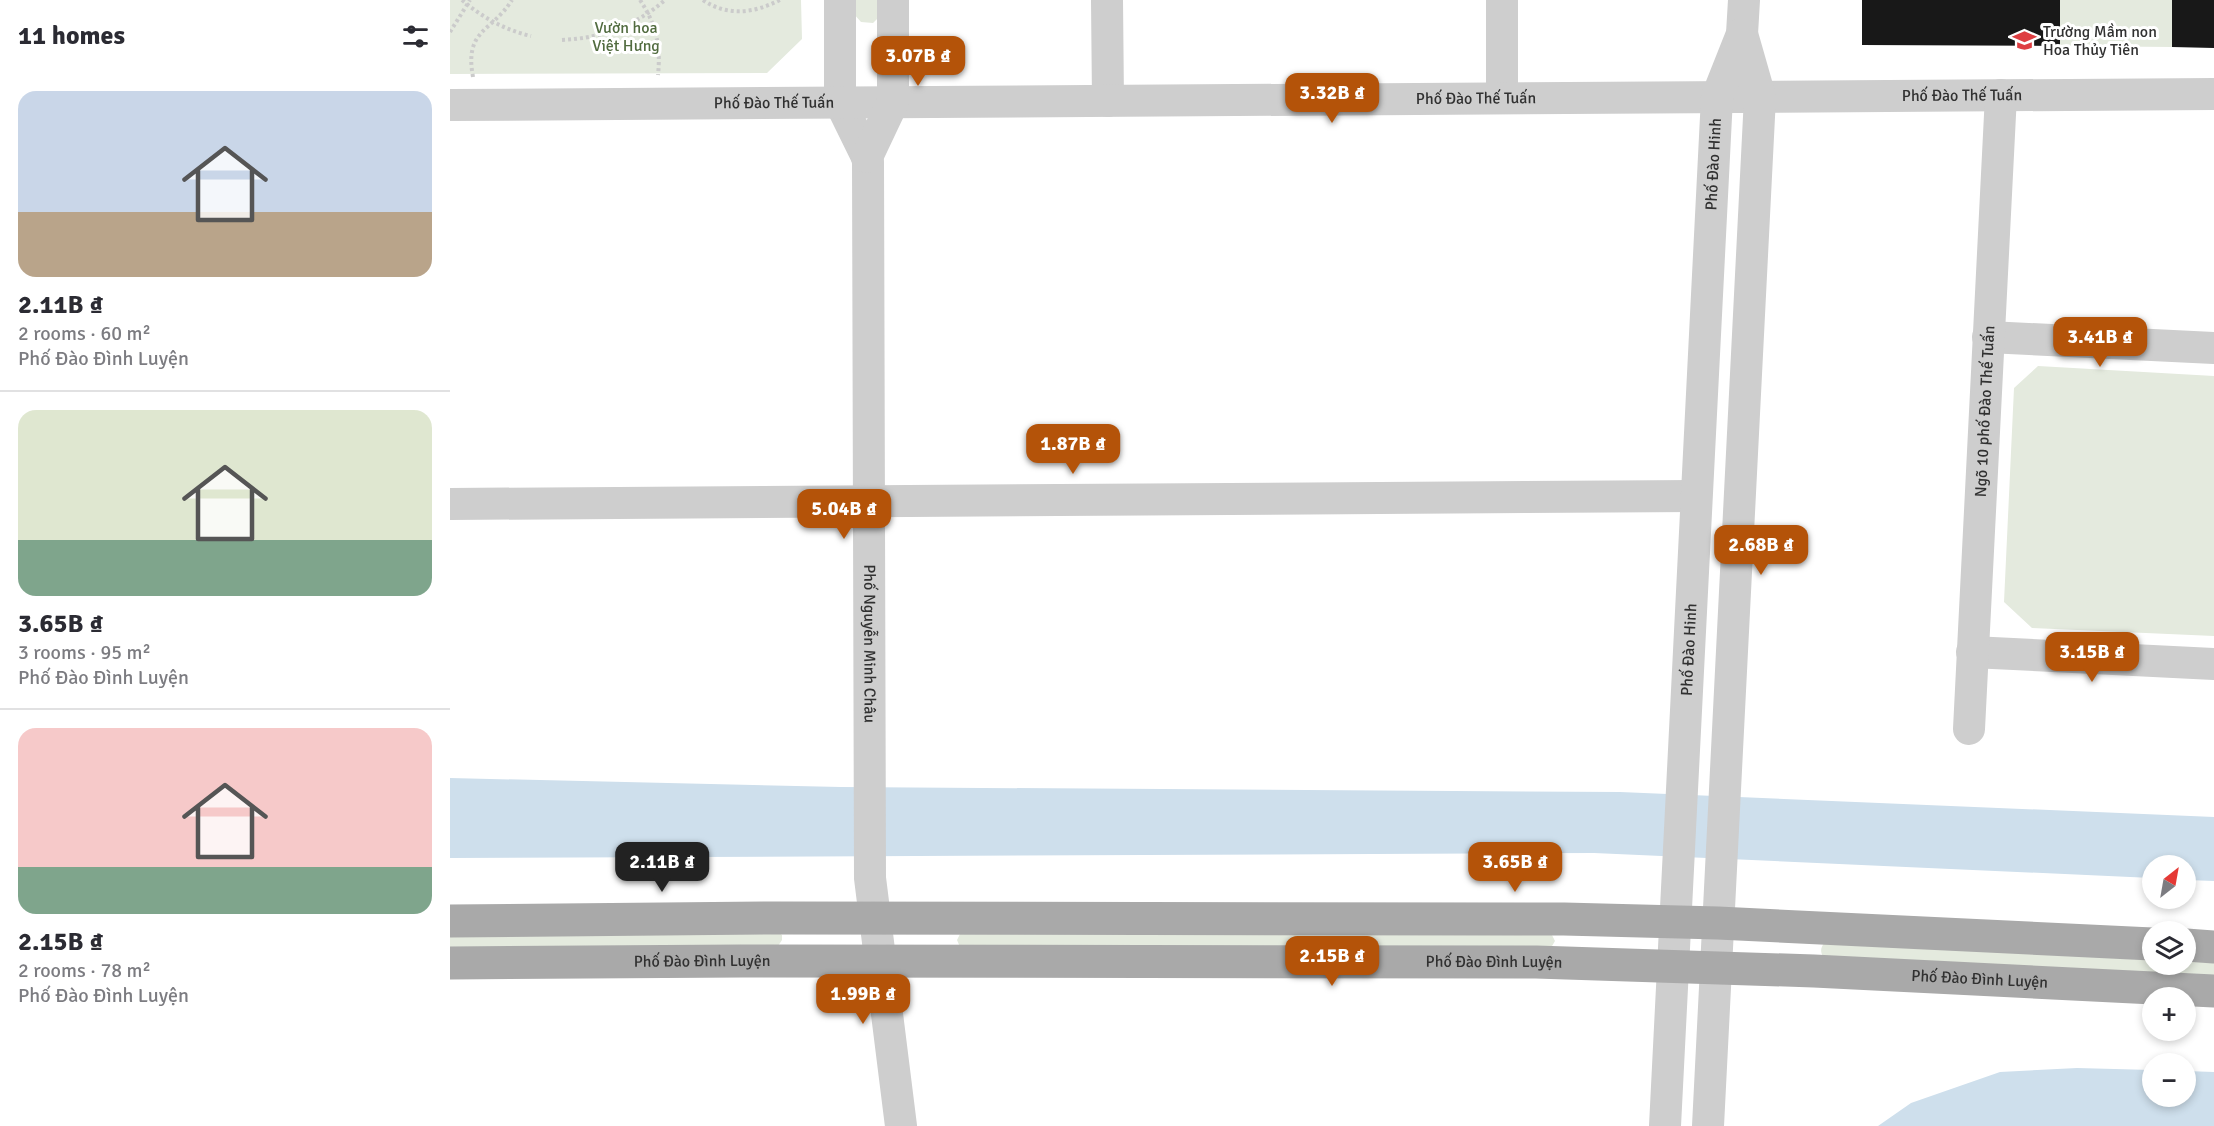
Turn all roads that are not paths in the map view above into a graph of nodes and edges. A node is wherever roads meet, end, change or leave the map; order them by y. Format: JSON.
{"nodes":[{"id":1,"x":840,"y":0,"type":"edge"},
{"id":2,"x":893,"y":0,"type":"edge"},
{"id":3,"x":1107,"y":0,"type":"edge"},
{"id":4,"x":1502,"y":0,"type":"edge"},
{"id":5,"x":1744,"y":0,"type":"edge"},
{"id":6,"x":1742,"y":34,"type":"junction"},
{"id":7,"x":2214,"y":94,"type":"edge"},
{"id":8,"x":2001,"y":95,"type":"junction"},
{"id":9,"x":1717,"y":97,"type":"junction"},
{"id":10,"x":1760,"y":97,"type":"junction"},
{"id":11,"x":1502,"y":98,"type":"junction"},
{"id":12,"x":1108,"y":101,"type":"junction"},
{"id":13,"x":840,"y":102,"type":"junction"},
{"id":14,"x":893,"y":102,"type":"junction"},
{"id":15,"x":450,"y":105,"type":"edge"},
{"id":16,"x":867,"y":157,"type":"junction"},
{"id":17,"x":1988,"y":337,"type":"junction"},
{"id":18,"x":2214,"y":348,"type":"edge"},
{"id":19,"x":1696,"y":496,"type":"junction"},
{"id":20,"x":869,"y":501,"type":"junction"},
{"id":21,"x":450,"y":504,"type":"edge"},
{"id":22,"x":1972,"y":652,"type":"junction"},
{"id":23,"x":2214,"y":664,"type":"edge"},
{"id":24,"x":1969,"y":729,"type":"dead end"},
{"id":25,"x":875,"y":918,"type":"junction"},
{"id":26,"x":450,"y":921,"type":"edge"},
{"id":27,"x":1675,"y":922,"type":"junction"},
{"id":28,"x":1718,"y":923,"type":"junction"},
{"id":29,"x":2142,"y":944,"type":"edge"},
{"id":30,"x":2196,"y":946,"type":"edge"},
{"id":31,"x":2214,"y":947,"type":"edge"},
{"id":32,"x":880,"y":962,"type":"junction"},
{"id":33,"x":450,"y":963,"type":"edge"},
{"id":34,"x":1672,"y":967,"type":"junction"},
{"id":35,"x":1716,"y":968,"type":"junction"},
{"id":36,"x":2214,"y":991,"type":"edge"},
{"id":37,"x":901,"y":1126,"type":"edge"},
{"id":38,"x":1665,"y":1126,"type":"edge"},
{"id":39,"x":1708,"y":1126,"type":"edge"}],
"edges":[{"from":1,"to":13,"type":"street","name":"Phố Nguyễn Minh Châu"},
{"from":2,"to":14,"type":"street","name":"Phố Nguyễn Minh Châu"},
{"from":3,"to":12,"type":"street"},
{"from":4,"to":11,"type":"street"},
{"from":5,"to":6,"type":"street","name":"Phố Đào Hinh"},
{"from":6,"to":9,"type":"street","name":"Phố Đào Hinh"},
{"from":6,"to":10,"type":"street","name":"Phố Đào Hinh"},
{"from":7,"to":8,"type":"street","name":"Phố Đào Thế Tuấn"},
{"from":8,"to":10,"type":"street","name":"Phố Đào Thế Tuấn"},
{"from":8,"to":17,"type":"street","name":"Ngõ 10 phố Đào Thế Tuấn"},
{"from":9,"to":10,"type":"street","name":"Phố Đào Thế Tuấn"},
{"from":9,"to":11,"type":"street","name":"Phố Đào Thế Tuấn"},
{"from":9,"to":19,"type":"street","name":"Phố Đào Hinh"},
{"from":10,"to":28,"type":"street","name":"Phố Đào Hinh"},
{"from":11,"to":12,"type":"street","name":"Phố Đào Thế Tuấn"},
{"from":12,"to":14,"type":"street","name":"Phố Đào Thế Tuấn"},
{"from":13,"to":14,"type":"street","name":"Phố Đào Thế Tuấn"},
{"from":13,"to":15,"type":"street","name":"Phố Đào Thế Tuấn"},
{"from":13,"to":16,"type":"street","name":"Phố Nguyễn Minh Châu"},
{"from":14,"to":16,"type":"street","name":"Phố Nguyễn Minh Châu"},
{"from":16,"to":20,"type":"street","name":"Phố Nguyễn Minh Châu"},
{"from":17,"to":18,"type":"street","name":"Ngõ 10 phố Đào Thế Tuấn"},
{"from":17,"to":22,"type":"street","name":"Ngõ 10 phố Đào Thế Tuấn"},
{"from":19,"to":20,"type":"street"},
{"from":19,"to":27,"type":"street","name":"Phố Đào Hinh"},
{"from":20,"to":21,"type":"street"},
{"from":20,"to":25,"type":"street","name":"Phố Nguyễn Minh Châu"},
{"from":22,"to":23,"type":"street"},
{"from":22,"to":24,"type":"street","name":"Ngõ 10 phố Đào Thế Tuấn"},
{"from":25,"to":26,"type":"main road"},
{"from":25,"to":27,"type":"main road"},
{"from":25,"to":32,"type":"street","name":"Phố Nguyễn Minh Châu"},
{"from":27,"to":28,"type":"main road"},
{"from":27,"to":34,"type":"street","name":"Phố Đào Hinh"},
{"from":28,"to":29,"type":"main road"},
{"from":28,"to":35,"type":"street","name":"Phố Đào Hinh"},
{"from":30,"to":31,"type":"main road"},
{"from":32,"to":33,"type":"main road","name":"Phố Đào Đình Luyện"},
{"from":32,"to":34,"type":"main road","name":"Phố Đào Đình Luyện"},
{"from":32,"to":37,"type":"street","name":"Phố Nguyễn Minh Châu"},
{"from":34,"to":35,"type":"main road","name":"Phố Đào Đình Luyện"},
{"from":34,"to":38,"type":"street","name":"Phố Đào Hinh"},
{"from":35,"to":36,"type":"main road","name":"Phố Đào Đình Luyện"},
{"from":35,"to":39,"type":"street","name":"Phố Đào Hinh"}]}
